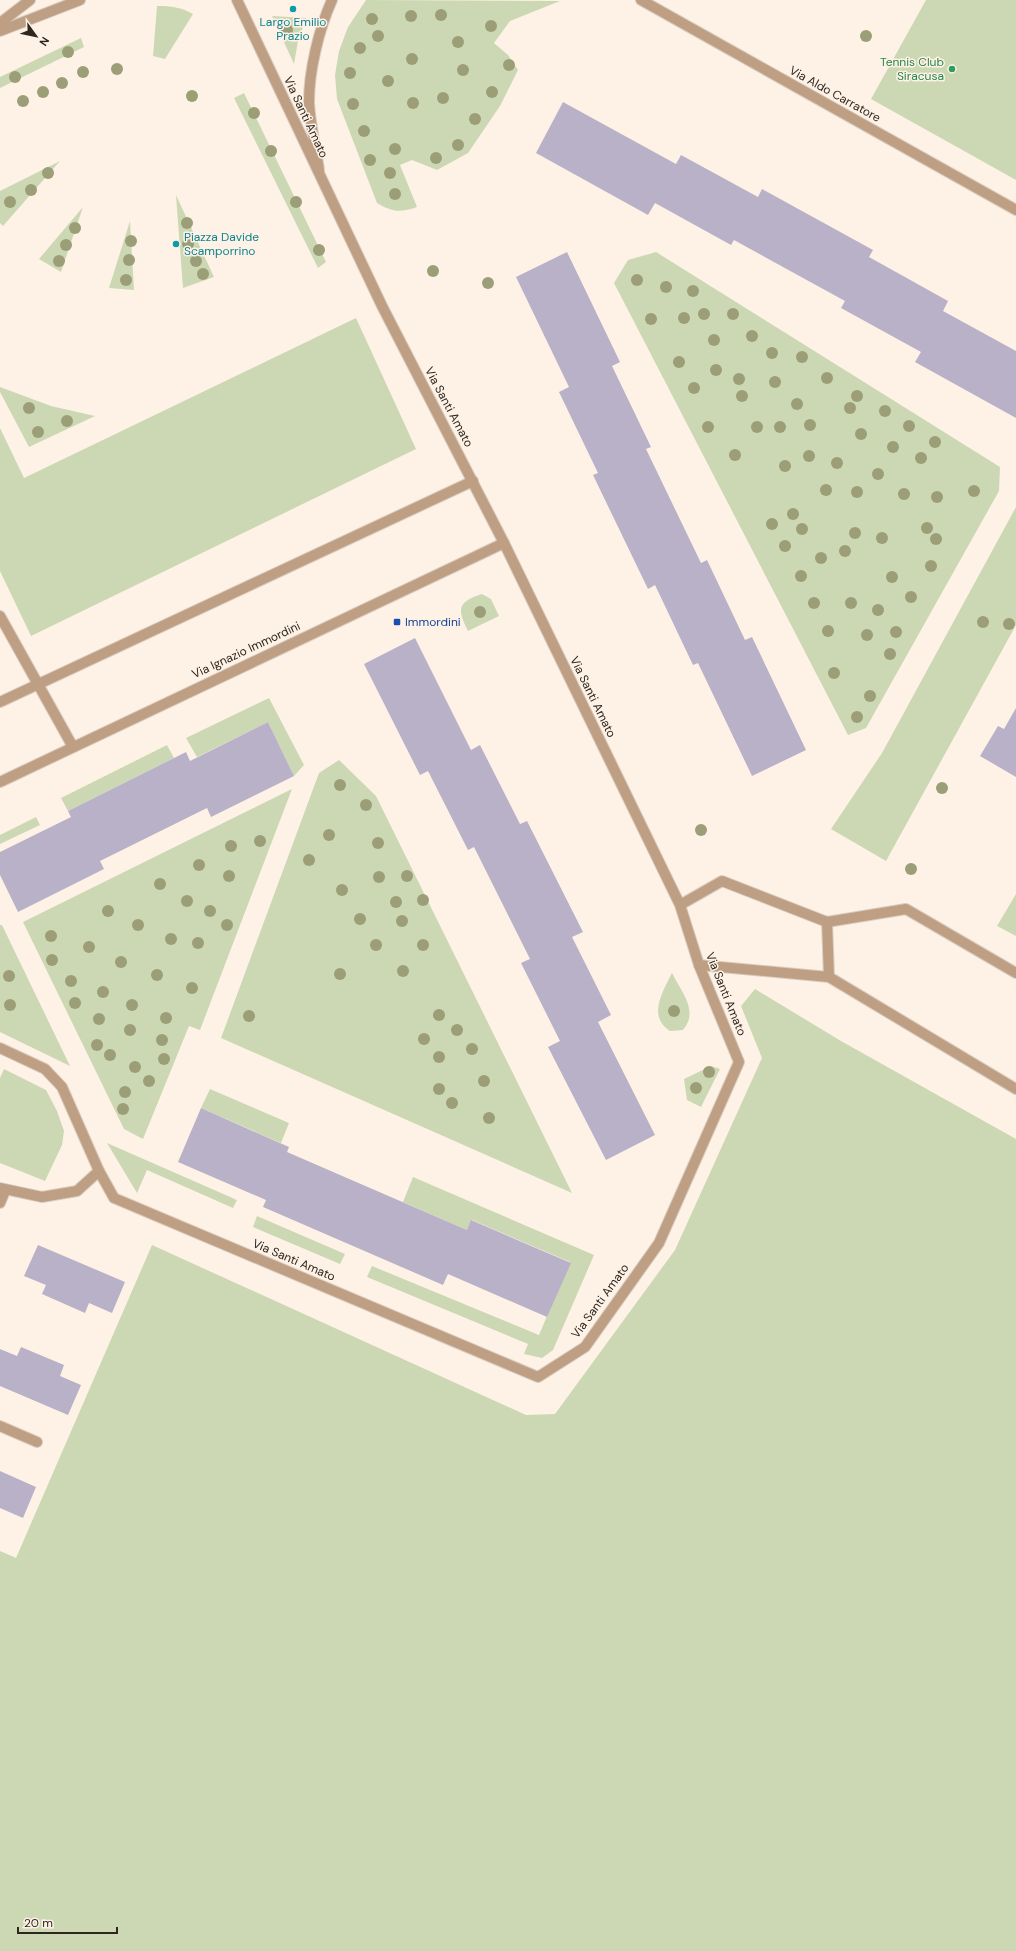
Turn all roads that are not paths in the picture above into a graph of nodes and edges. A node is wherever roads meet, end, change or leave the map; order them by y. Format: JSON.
{"nodes":[{"id":1,"x":30,"y":0,"type":"edge"},
{"id":2,"x":80,"y":0,"type":"edge"},
{"id":3,"x":332,"y":0,"type":"edge"},
{"id":4,"x":641,"y":0,"type":"edge"},
{"id":5,"x":236,"y":2,"type":"edge"},
{"id":6,"x":0,"y":23,"type":"edge"},
{"id":7,"x":0,"y":31,"type":"edge"},
{"id":8,"x":321,"y":182,"type":"junction"},
{"id":9,"x":1016,"y":210,"type":"edge"},
{"id":10,"x":473,"y":481,"type":"junction"},
{"id":11,"x":504,"y":543,"type":"junction"},
{"id":12,"x":0,"y":616,"type":"edge"},
{"id":13,"x":38,"y":685,"type":"junction"},
{"id":14,"x":0,"y":702,"type":"edge"},
{"id":15,"x":73,"y":747,"type":"junction"},
{"id":16,"x":0,"y":782,"type":"edge"},
{"id":17,"x":680,"y":906,"type":"junction"},
{"id":18,"x":827,"y":922,"type":"junction"},
{"id":19,"x":699,"y":965,"type":"junction"},
{"id":20,"x":1016,"y":973,"type":"edge"},
{"id":21,"x":829,"y":977,"type":"junction"},
{"id":22,"x":0,"y":1048,"type":"edge"},
{"id":23,"x":1016,"y":1089,"type":"edge"},
{"id":24,"x":99,"y":1171,"type":"junction"},
{"id":25,"x":3,"y":1190,"type":"edge"},
{"id":26,"x":0,"y":1203,"type":"edge"},
{"id":27,"x":0,"y":1426,"type":"edge"},
{"id":28,"x":37,"y":1442,"type":"dead end"}],
"edges":[{"from":1,"to":6,"type":"street"},
{"from":2,"to":7,"type":"street"},
{"from":3,"to":8,"type":"street"},
{"from":4,"to":9,"type":"street","name":"Via Aldo Carratore"},
{"from":5,"to":8,"type":"street","name":"Via Santi Amato"},
{"from":8,"to":10,"type":"street","name":"Via Santi Amato"},
{"from":10,"to":11,"type":"street","name":"Via Santi Amato"},
{"from":10,"to":13,"type":"street"},
{"from":11,"to":15,"type":"street","name":"Via Ignazio Immordini"},
{"from":11,"to":17,"type":"street","name":"Via Santi Amato"},
{"from":12,"to":13,"type":"street"},
{"from":13,"to":14,"type":"street"},
{"from":13,"to":15,"type":"street"},
{"from":15,"to":16,"type":"street","name":"Via Ignazio Immordini"},
{"from":17,"to":18,"type":"street"},
{"from":17,"to":19,"type":"street","name":"Via Santi Amato"},
{"from":18,"to":20,"type":"street"},
{"from":18,"to":21,"type":"street"},
{"from":19,"to":21,"type":"street"},
{"from":19,"to":24,"type":"street","name":"Via Santi Amato"},
{"from":21,"to":23,"type":"street"},
{"from":22,"to":24,"type":"street","name":"Via Santi Amato"},
{"from":24,"to":25,"type":"street"},
{"from":25,"to":26,"type":"street"},
{"from":27,"to":28,"type":"street"}]}
